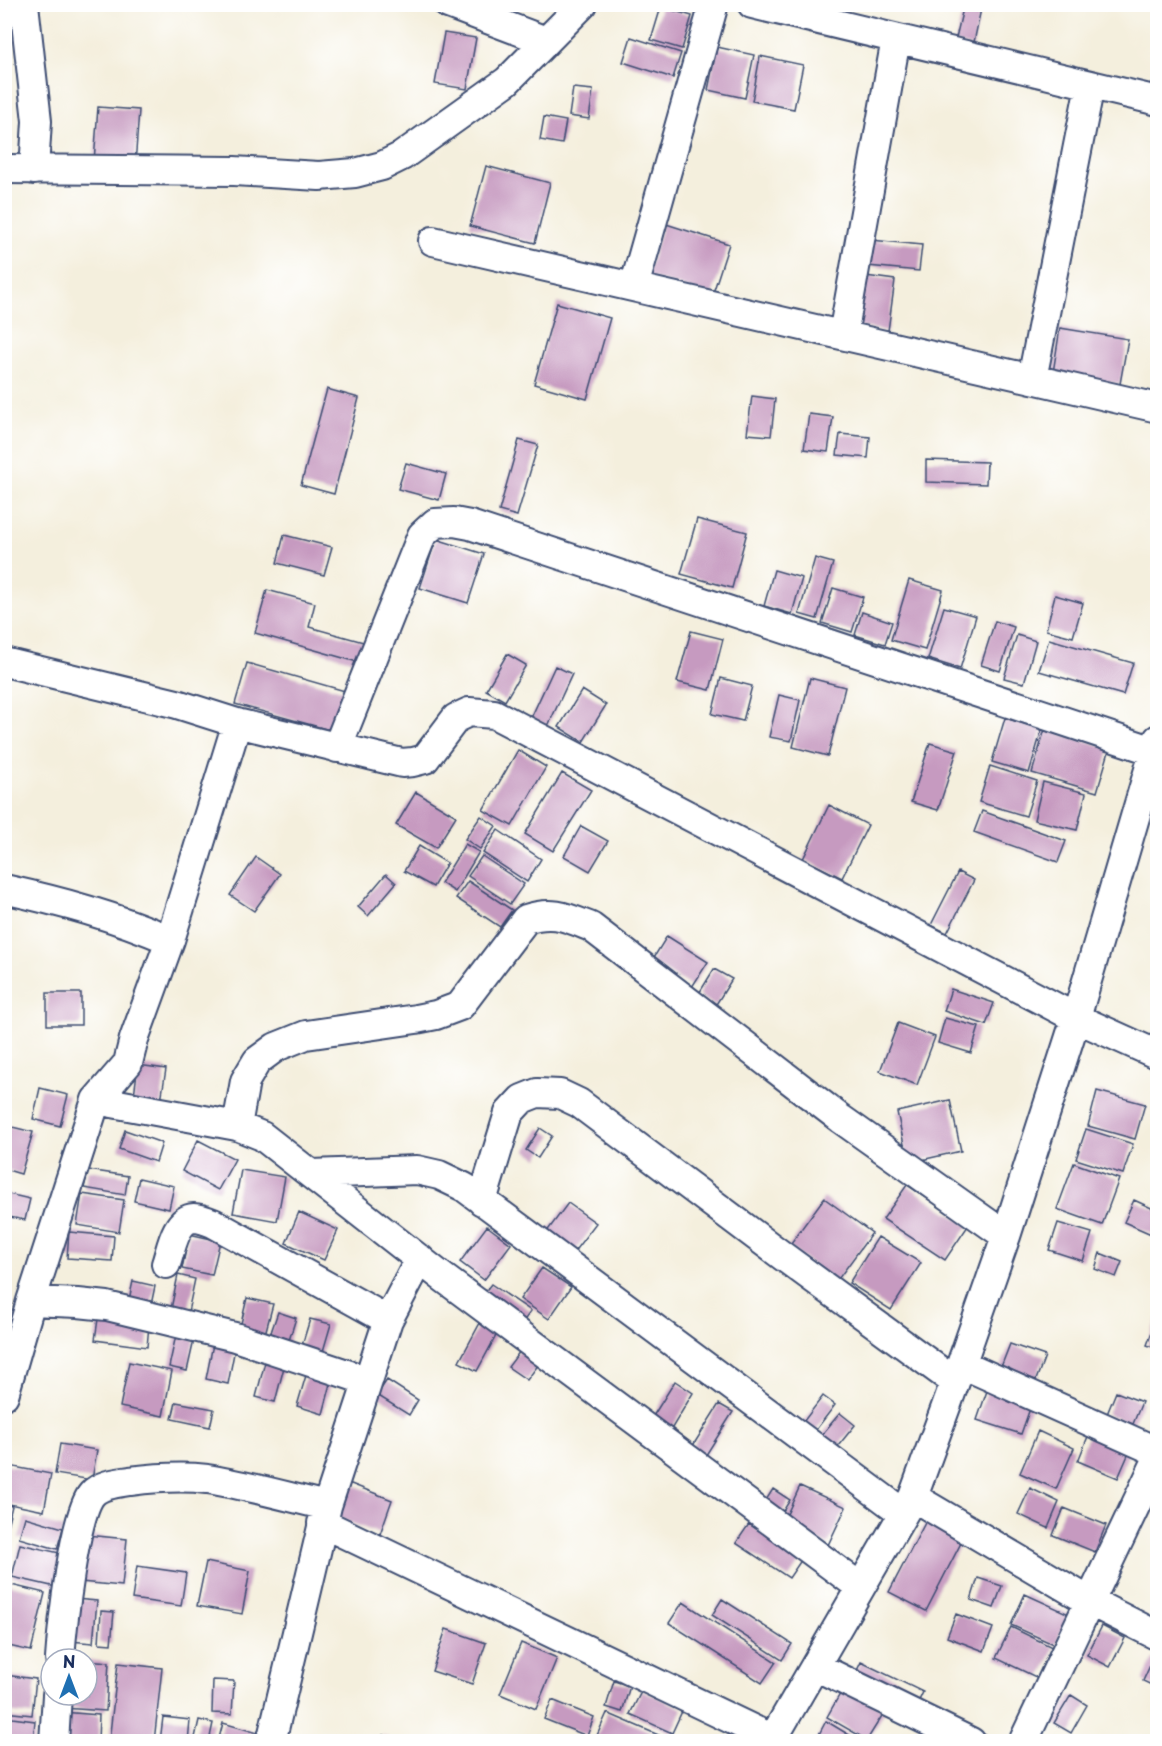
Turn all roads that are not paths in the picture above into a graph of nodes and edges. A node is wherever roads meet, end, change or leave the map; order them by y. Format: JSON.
{"nodes":[{"id":1,"x":24,"y":4,"type":"edge"},
{"id":2,"x":448,"y":4,"type":"edge"},
{"id":3,"x":583,"y":4,"type":"edge"},
{"id":4,"x":714,"y":4,"type":"edge"},
{"id":5,"x":752,"y":4,"type":"edge"},
{"id":6,"x":896,"y":39,"type":"junction"},
{"id":7,"x":546,"y":41,"type":"junction"},
{"id":8,"x":1090,"y":85,"type":"junction"},
{"id":9,"x":1158,"y":101,"type":"edge"},
{"id":10,"x":4,"y":170,"type":"edge"},
{"id":11,"x":34,"y":170,"type":"junction"},
{"id":12,"x":433,"y":241,"type":"dead end"},
{"id":13,"x":634,"y":288,"type":"junction"},
{"id":14,"x":843,"y":336,"type":"junction"},
{"id":15,"x":1032,"y":379,"type":"junction"},
{"id":16,"x":1158,"y":408,"type":"edge"},
{"id":17,"x":4,"y":662,"type":"edge"},
{"id":18,"x":237,"y":723,"type":"junction"},
{"id":19,"x":1156,"y":745,"type":"edge"},
{"id":20,"x":337,"y":748,"type":"junction"},
{"id":21,"x":4,"y":889,"type":"edge"},
{"id":22,"x":170,"y":940,"type":"junction"},
{"id":23,"x":1076,"y":1018,"type":"junction"},
{"id":24,"x":1158,"y":1055,"type":"edge"},
{"id":25,"x":96,"y":1100,"type":"junction"},
{"id":26,"x":237,"y":1126,"type":"junction"},
{"id":27,"x":312,"y":1174,"type":"junction"},
{"id":28,"x":482,"y":1201,"type":"junction"},
{"id":29,"x":1006,"y":1236,"type":"junction"},
{"id":30,"x":420,"y":1259,"type":"junction"},
{"id":31,"x":166,"y":1264,"type":"dead end"},
{"id":32,"x":31,"y":1301,"type":"junction"},
{"id":33,"x":388,"y":1320,"type":"junction"},
{"id":34,"x":12,"y":1341,"type":"edge"},
{"id":35,"x":958,"y":1373,"type":"junction"},
{"id":36,"x":368,"y":1381,"type":"junction"},
{"id":37,"x":4,"y":1395,"type":"edge"},
{"id":38,"x":1158,"y":1452,"type":"edge"},
{"id":39,"x":1158,"y":1458,"type":"edge"},
{"id":40,"x":908,"y":1505,"type":"junction"},
{"id":41,"x":325,"y":1514,"type":"junction"},
{"id":42,"x":860,"y":1587,"type":"junction"},
{"id":43,"x":1089,"y":1601,"type":"junction"},
{"id":44,"x":1158,"y":1636,"type":"edge"},
{"id":45,"x":61,"y":1647,"type":"edge"},
{"id":46,"x":815,"y":1666,"type":"junction"},
{"id":47,"x":56,"y":1707,"type":"edge"},
{"id":48,"x":772,"y":1740,"type":"edge"},
{"id":49,"x":54,"y":1742,"type":"edge"},
{"id":50,"x":271,"y":1742,"type":"edge"},
{"id":51,"x":971,"y":1742,"type":"edge"},
{"id":52,"x":1023,"y":1742,"type":"edge"}],
"edges":[{"from":1,"to":11,"type":"street"},
{"from":2,"to":7,"type":"street"},
{"from":3,"to":7,"type":"street"},
{"from":4,"to":13,"type":"street"},
{"from":5,"to":6,"type":"street"},
{"from":6,"to":8,"type":"street"},
{"from":6,"to":14,"type":"street"},
{"from":7,"to":11,"type":"street"},
{"from":8,"to":9,"type":"street"},
{"from":8,"to":15,"type":"street"},
{"from":10,"to":11,"type":"street"},
{"from":12,"to":13,"type":"street"},
{"from":13,"to":14,"type":"street"},
{"from":14,"to":15,"type":"street"},
{"from":15,"to":16,"type":"street"},
{"from":17,"to":18,"type":"street"},
{"from":18,"to":20,"type":"street"},
{"from":18,"to":22,"type":"street"},
{"from":19,"to":20,"type":"street"},
{"from":19,"to":23,"type":"street"},
{"from":20,"to":23,"type":"street"},
{"from":21,"to":22,"type":"street"},
{"from":22,"to":25,"type":"street"},
{"from":23,"to":24,"type":"street"},
{"from":23,"to":29,"type":"street"},
{"from":25,"to":26,"type":"street"},
{"from":25,"to":32,"type":"street"},
{"from":26,"to":27,"type":"street"},
{"from":26,"to":29,"type":"street"},
{"from":27,"to":28,"type":"street"},
{"from":27,"to":30,"type":"street"},
{"from":28,"to":35,"type":"street"},
{"from":28,"to":40,"type":"street"},
{"from":29,"to":35,"type":"street"},
{"from":30,"to":33,"type":"street"},
{"from":30,"to":42,"type":"street"},
{"from":31,"to":33,"type":"street"},
{"from":32,"to":34,"type":"street"},
{"from":32,"to":36,"type":"street"},
{"from":33,"to":36,"type":"street"},
{"from":34,"to":37,"type":"street"},
{"from":35,"to":38,"type":"street"},
{"from":35,"to":40,"type":"street"},
{"from":36,"to":41,"type":"street"},
{"from":39,"to":43,"type":"street"},
{"from":40,"to":42,"type":"street"},
{"from":40,"to":43,"type":"street"},
{"from":41,"to":45,"type":"street"},
{"from":41,"to":48,"type":"street"},
{"from":41,"to":50,"type":"street"},
{"from":42,"to":46,"type":"street"},
{"from":43,"to":44,"type":"street"},
{"from":43,"to":52,"type":"street"},
{"from":46,"to":48,"type":"street"},
{"from":46,"to":51,"type":"street"},
{"from":47,"to":49,"type":"street"}]}
